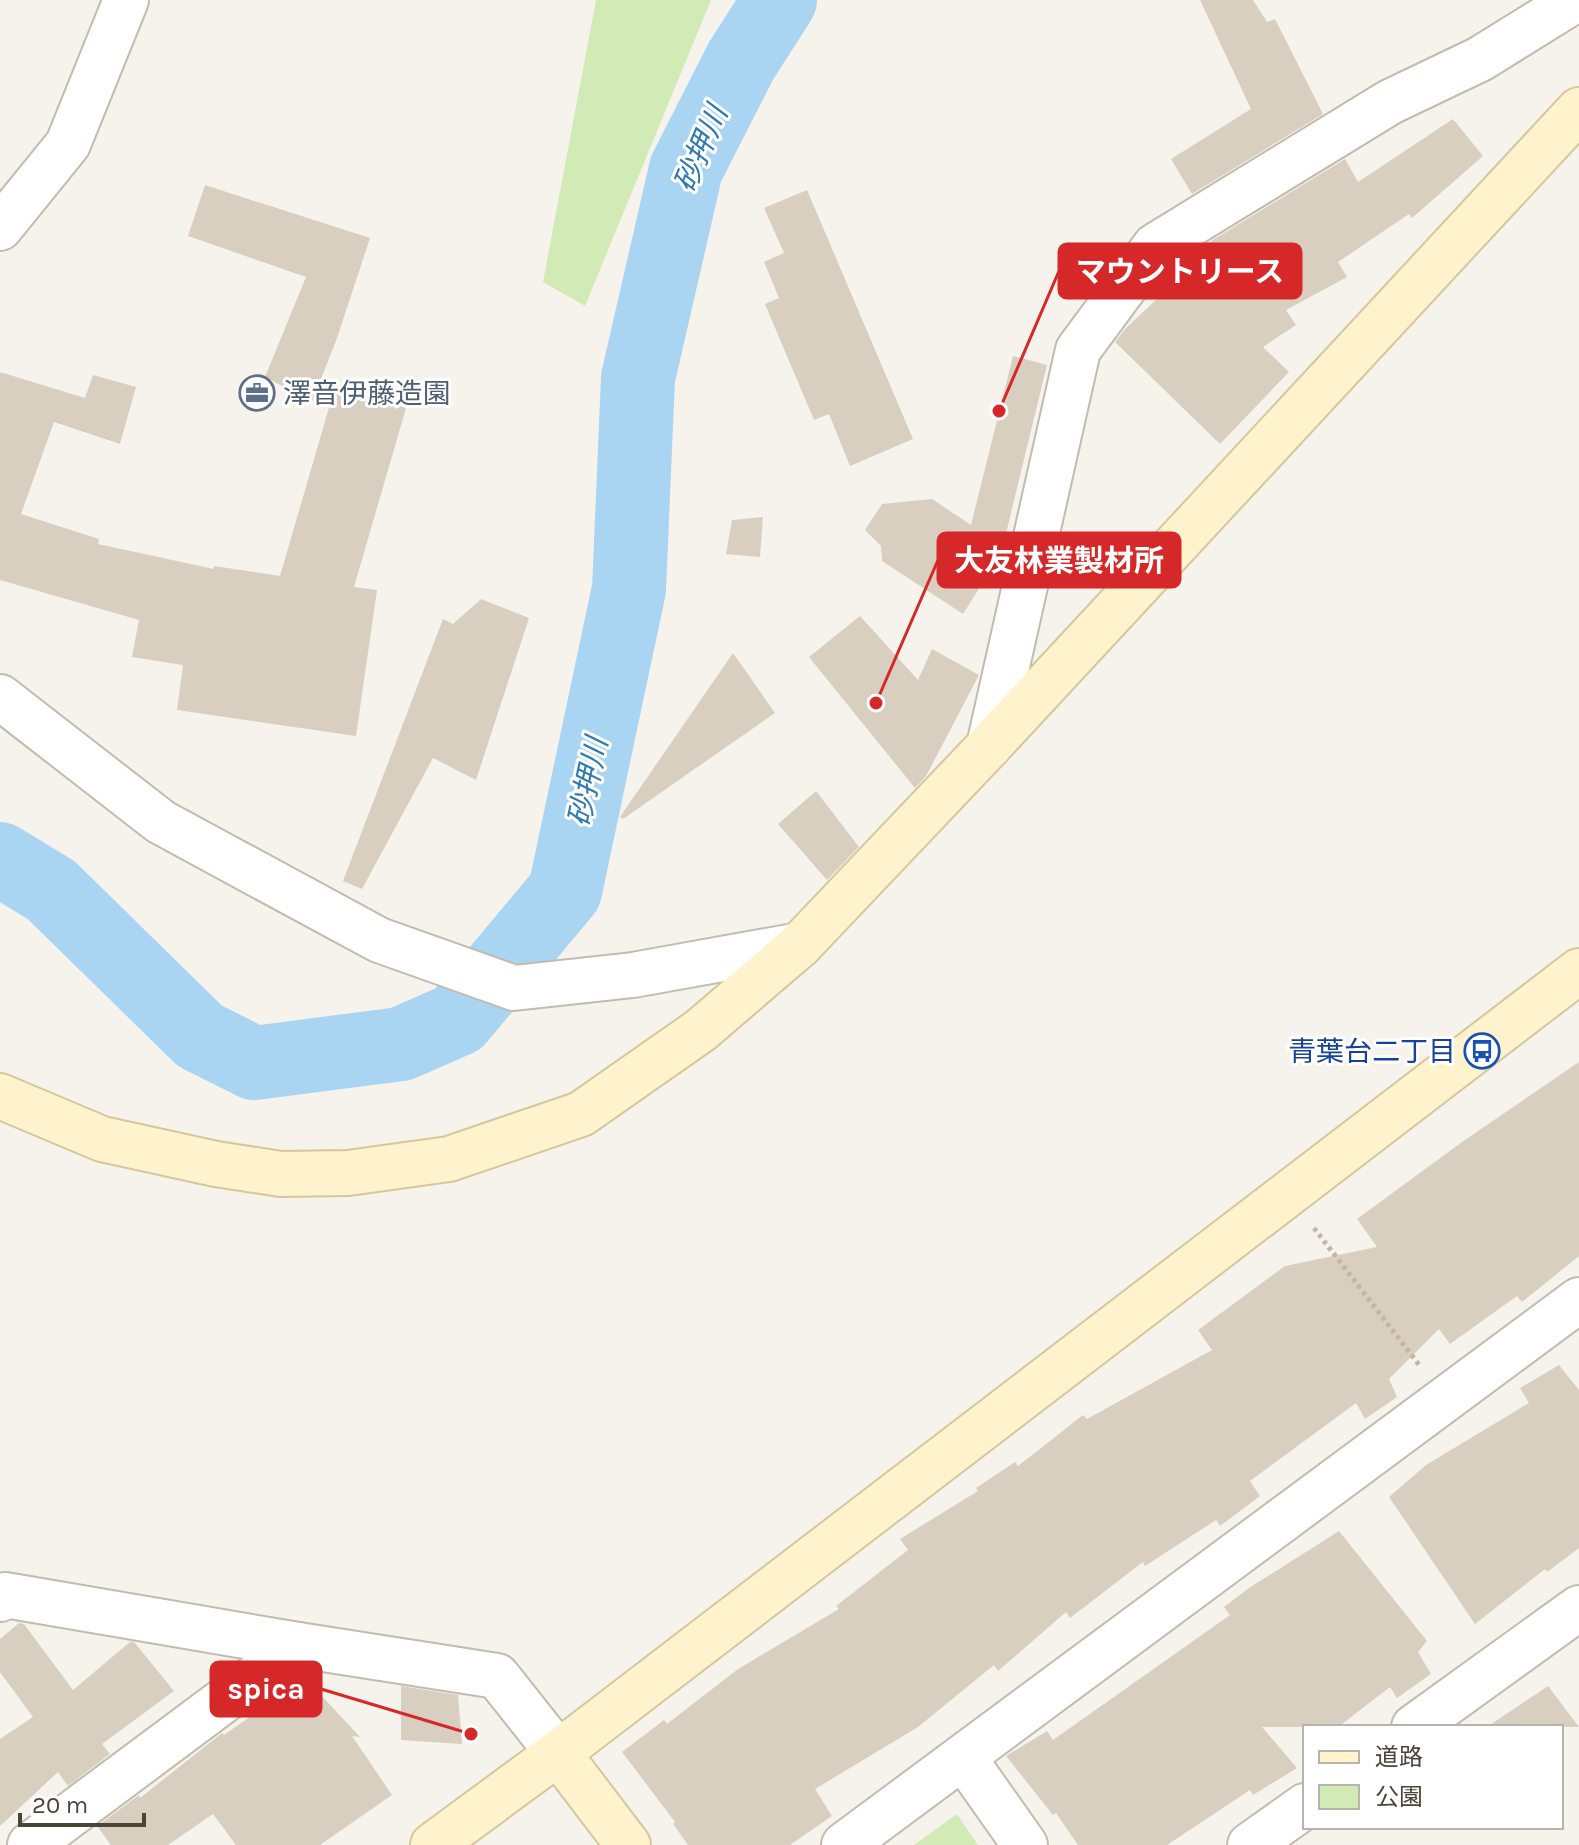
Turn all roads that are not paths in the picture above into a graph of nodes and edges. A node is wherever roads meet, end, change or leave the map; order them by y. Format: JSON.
{"nodes":[{"id":1,"x":126,"y":0,"type":"edge"},
{"id":2,"x":1575,"y":0,"type":"edge"},
{"id":3,"x":1579,"y":110,"type":"edge"},
{"id":4,"x":0,"y":228,"type":"edge"},
{"id":5,"x":0,"y":697,"type":"edge"},
{"id":6,"x":989,"y":746,"type":"junction"},
{"id":7,"x":800,"y":945,"type":"junction"},
{"id":8,"x":1579,"y":971,"type":"edge"},
{"id":9,"x":0,"y":1096,"type":"edge"},
{"id":10,"x":1579,"y":1300,"type":"edge"},
{"id":11,"x":0,"y":1599,"type":"edge"},
{"id":12,"x":1579,"y":1608,"type":"edge"},
{"id":13,"x":298,"y":1645,"type":"junction"},
{"id":14,"x":1417,"y":1725,"type":"edge"},
{"id":15,"x":558,"y":1753,"type":"junction"},
{"id":16,"x":963,"y":1757,"type":"junction"},
{"id":17,"x":1303,"y":1807,"type":"edge"},
{"id":18,"x":30,"y":1845,"type":"edge"},
{"id":19,"x":433,"y":1845,"type":"edge"},
{"id":20,"x":628,"y":1845,"type":"edge"},
{"id":21,"x":844,"y":1845,"type":"edge"},
{"id":22,"x":1025,"y":1845,"type":"edge"},
{"id":23,"x":1250,"y":1845,"type":"edge"}],
"edges":[{"from":1,"to":4,"type":"street"},
{"from":2,"to":6,"type":"street"},
{"from":3,"to":6,"type":"street"},
{"from":5,"to":7,"type":"street"},
{"from":6,"to":7,"type":"street"},
{"from":7,"to":9,"type":"street"},
{"from":8,"to":15,"type":"street"},
{"from":10,"to":16,"type":"street"},
{"from":11,"to":13,"type":"street"},
{"from":12,"to":14,"type":"street"},
{"from":13,"to":15,"type":"street"},
{"from":13,"to":18,"type":"street"},
{"from":15,"to":19,"type":"street"},
{"from":15,"to":20,"type":"street"},
{"from":16,"to":21,"type":"street"},
{"from":16,"to":22,"type":"street"},
{"from":17,"to":23,"type":"street"}]}
